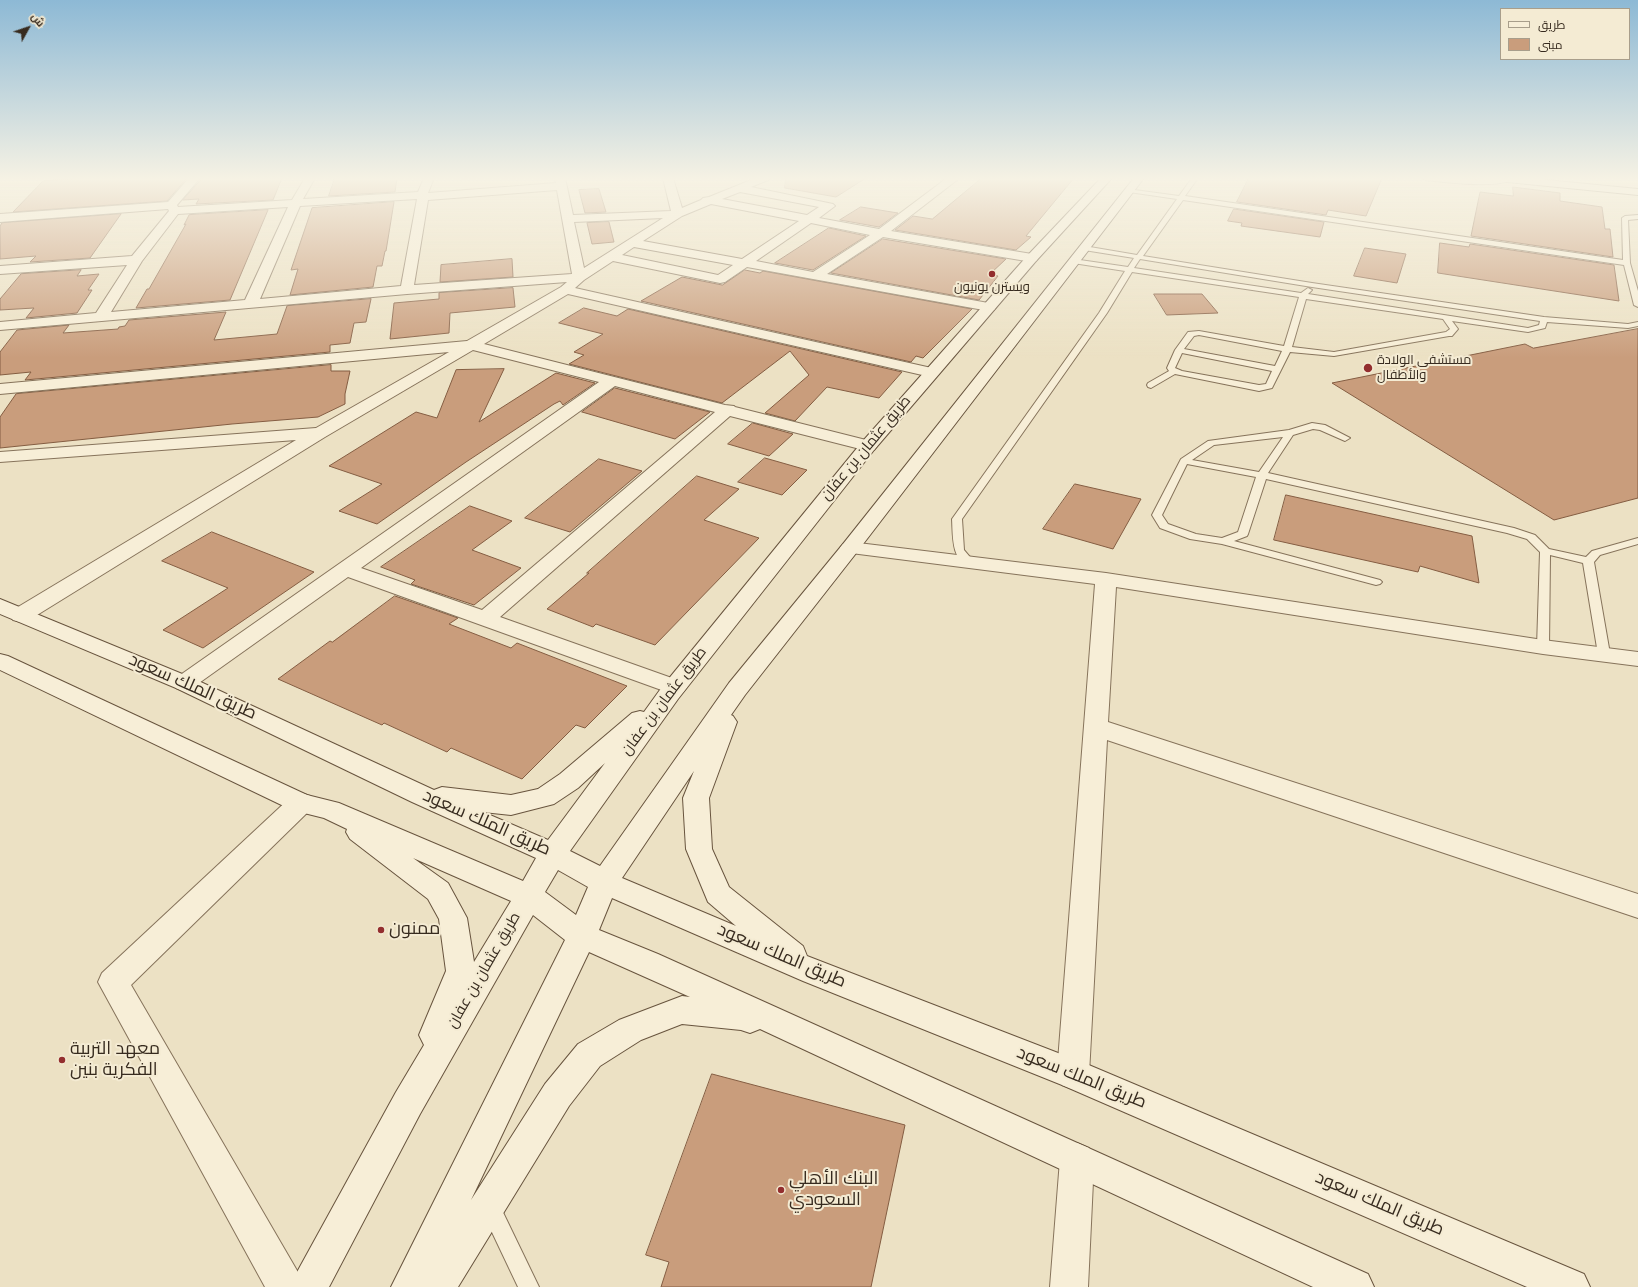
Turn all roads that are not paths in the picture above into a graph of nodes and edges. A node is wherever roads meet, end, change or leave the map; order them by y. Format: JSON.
{"nodes":[{"id":1,"x":152,"y":238,"type":"edge"},
{"id":2,"x":280,"y":238,"type":"edge"},
{"id":3,"x":415,"y":238,"type":"edge"},
{"id":4,"x":572,"y":238,"type":"edge"},
{"id":5,"x":640,"y":238,"type":"edge"},
{"id":6,"x":783,"y":238,"type":"edge"},
{"id":7,"x":873,"y":238,"type":"edge"},
{"id":8,"x":912,"y":238,"type":"edge"},
{"id":9,"x":1051,"y":238,"type":"edge"},
{"id":10,"x":1091,"y":238,"type":"edge"},
{"id":11,"x":1153,"y":238,"type":"edge"},
{"id":12,"x":1455,"y":238,"type":"edge"},
{"id":13,"x":1626,"y":238,"type":"edge"},
{"id":14,"x":632,"y":243,"type":"junction"},
{"id":15,"x":1078,"y":254,"type":"junction"},
{"id":16,"x":612,"y":256,"type":"junction"},
{"id":17,"x":1032,"y":258,"type":"junction"},
{"id":18,"x":1139,"y":258,"type":"junction"},
{"id":19,"x":136,"y":260,"type":"junction"},
{"id":20,"x":745,"y":263,"type":"junction"},
{"id":21,"x":1627,"y":263,"type":"junction"},
{"id":22,"x":1130,"y":269,"type":"junction"},
{"id":23,"x":0,"y":270,"type":"edge"},
{"id":24,"x":1232,"y":272,"type":"junction"},
{"id":25,"x":815,"y":276,"type":"junction"},
{"id":26,"x":579,"y":277,"type":"junction"},
{"id":27,"x":1230,"y":284,"type":"junction"},
{"id":28,"x":1312,"y":285,"type":"junction"},
{"id":29,"x":407,"y":290,"type":"junction"},
{"id":30,"x":566,"y":290,"type":"junction"},
{"id":31,"x":1303,"y":296,"type":"junction"},
{"id":32,"x":251,"y":303,"type":"junction"},
{"id":33,"x":1638,"y":306,"type":"edge"},
{"id":34,"x":989,"y":307,"type":"junction"},
{"id":35,"x":1445,"y":317,"type":"junction"},
{"id":36,"x":100,"y":318,"type":"junction"},
{"id":37,"x":1544,"y":319,"type":"junction"},
{"id":38,"x":1638,"y":324,"type":"edge"},
{"id":39,"x":0,"y":326,"type":"edge"},
{"id":40,"x":472,"y":345,"type":"junction"},
{"id":41,"x":1287,"y":349,"type":"junction"},
{"id":42,"x":1178,"y":350,"type":"junction"},
{"id":43,"x":1277,"y":369,"type":"junction"},
{"id":44,"x":1174,"y":371,"type":"junction"},
{"id":45,"x":931,"y":372,"type":"junction"},
{"id":46,"x":613,"y":380,"type":"junction"},
{"id":47,"x":1151,"y":386,"type":"dead end"},
{"id":48,"x":0,"y":389,"type":"edge"},
{"id":49,"x":728,"y":409,"type":"junction"},
{"id":50,"x":319,"y":432,"type":"junction"},
{"id":51,"x":1290,"y":433,"type":"junction"},
{"id":52,"x":1345,"y":438,"type":"dead end"},
{"id":53,"x":868,"y":446,"type":"junction"},
{"id":54,"x":0,"y":457,"type":"edge"},
{"id":55,"x":1184,"y":461,"type":"junction"},
{"id":56,"x":1262,"y":475,"type":"junction"},
{"id":57,"x":1223,"y":541,"type":"junction"},
{"id":58,"x":1638,"y":541,"type":"edge"},
{"id":59,"x":850,"y":548,"type":"junction"},
{"id":60,"x":1545,"y":551,"type":"junction"},
{"id":61,"x":1588,"y":561,"type":"junction"},
{"id":62,"x":970,"y":563,"type":"junction"},
{"id":63,"x":346,"y":569,"type":"junction"},
{"id":64,"x":1106,"y":579,"type":"junction"},
{"id":65,"x":1376,"y":582,"type":"dead end"},
{"id":66,"x":11,"y":610,"type":"edge"},
{"id":67,"x":486,"y":619,"type":"junction"},
{"id":68,"x":1543,"y":647,"type":"junction"},
{"id":69,"x":1604,"y":654,"type":"junction"},
{"id":70,"x":1638,"y":659,"type":"edge"},
{"id":71,"x":0,"y":661,"type":"edge"},
{"id":72,"x":184,"y":683,"type":"junction"},
{"id":73,"x":737,"y":689,"type":"junction"},
{"id":74,"x":672,"y":690,"type":"junction"},
{"id":75,"x":1096,"y":727,"type":"junction"},
{"id":76,"x":421,"y":795,"type":"junction"},
{"id":77,"x":315,"y":806,"type":"junction"},
{"id":78,"x":554,"y":854,"type":"junction"},
{"id":79,"x":604,"y":882,"type":"junction"},
{"id":80,"x":529,"y":896,"type":"junction"},
{"id":81,"x":1638,"y":906,"type":"edge"},
{"id":82,"x":582,"y":936,"type":"junction"},
{"id":83,"x":814,"y":972,"type":"junction"},
{"id":84,"x":828,"y":1047,"type":"junction"},
{"id":85,"x":1073,"y":1074,"type":"junction"},
{"id":86,"x":408,"y":1103,"type":"junction"},
{"id":87,"x":1077,"y":1160,"type":"junction"},
{"id":88,"x":489,"y":1204,"type":"junction"},
{"id":89,"x":286,"y":1287,"type":"edge"},
{"id":90,"x":309,"y":1287,"type":"edge"},
{"id":91,"x":410,"y":1287,"type":"edge"},
{"id":92,"x":437,"y":1287,"type":"edge"},
{"id":93,"x":529,"y":1287,"type":"edge"},
{"id":94,"x":1069,"y":1287,"type":"edge"},
{"id":95,"x":1355,"y":1287,"type":"edge"},
{"id":96,"x":1571,"y":1287,"type":"edge"}],
"edges":[{"from":1,"to":19,"type":"street"},
{"from":2,"to":32,"type":"street"},
{"from":3,"to":29,"type":"street"},
{"from":4,"to":26,"type":"street"},
{"from":5,"to":14,"type":"street"},
{"from":6,"to":20,"type":"street"},
{"from":7,"to":25,"type":"street"},
{"from":8,"to":17,"type":"street"},
{"from":9,"to":17,"type":"street","name":"طريق عثمان بن عفان"},
{"from":10,"to":15,"type":"street"},
{"from":11,"to":18,"type":"lane"},
{"from":12,"to":21,"type":"lane"},
{"from":13,"to":21,"type":"lane"},
{"from":14,"to":16,"type":"street"},
{"from":14,"to":20,"type":"street"},
{"from":15,"to":18,"type":"lane"},
{"from":15,"to":22,"type":"lane"},
{"from":15,"to":59,"type":"street"},
{"from":16,"to":20,"type":"street"},
{"from":16,"to":26,"type":"street"},
{"from":17,"to":34,"type":"street","name":"طريق عثمان بن عفان"},
{"from":18,"to":22,"type":"lane"},
{"from":18,"to":24,"type":"lane"},
{"from":19,"to":23,"type":"street"},
{"from":19,"to":36,"type":"street"},
{"from":20,"to":25,"type":"street"},
{"from":21,"to":33,"type":"lane"},
{"from":22,"to":27,"type":"lane"},
{"from":22,"to":62,"type":"lane"},
{"from":24,"to":27,"type":"lane"},
{"from":24,"to":28,"type":"lane"},
{"from":25,"to":34,"type":"street"},
{"from":26,"to":29,"type":"street"},
{"from":26,"to":30,"type":"street"},
{"from":27,"to":31,"type":"lane"},
{"from":28,"to":31,"type":"lane"},
{"from":28,"to":37,"type":"lane"},
{"from":29,"to":32,"type":"street"},
{"from":30,"to":40,"type":"street"},
{"from":30,"to":45,"type":"street"},
{"from":31,"to":35,"type":"lane"},
{"from":31,"to":41,"type":"lane"},
{"from":32,"to":36,"type":"street"},
{"from":34,"to":45,"type":"street","name":"طريق عثمان بن عفان"},
{"from":35,"to":37,"type":"lane"},
{"from":35,"to":41,"type":"lane"},
{"from":36,"to":39,"type":"street"},
{"from":37,"to":38,"type":"lane"},
{"from":40,"to":46,"type":"street"},
{"from":40,"to":48,"type":"street"},
{"from":40,"to":50,"type":"street"},
{"from":41,"to":42,"type":"lane"},
{"from":41,"to":43,"type":"lane"},
{"from":42,"to":43,"type":"lane"},
{"from":42,"to":44,"type":"lane"},
{"from":43,"to":44,"type":"lane"},
{"from":44,"to":47,"type":"lane"},
{"from":45,"to":53,"type":"street","name":"طريق عثمان بن عفان"},
{"from":46,"to":49,"type":"street"},
{"from":46,"to":63,"type":"street"},
{"from":49,"to":53,"type":"street"},
{"from":49,"to":67,"type":"street"},
{"from":50,"to":54,"type":"street"},
{"from":50,"to":66,"type":"street"},
{"from":51,"to":52,"type":"lane"},
{"from":51,"to":55,"type":"lane"},
{"from":51,"to":56,"type":"lane"},
{"from":53,"to":74,"type":"street","name":"طريق عثمان بن عفان"},
{"from":55,"to":56,"type":"lane"},
{"from":55,"to":57,"type":"lane"},
{"from":56,"to":57,"type":"lane"},
{"from":56,"to":60,"type":"lane"},
{"from":57,"to":65,"type":"lane"},
{"from":58,"to":61,"type":"lane"},
{"from":59,"to":62,"type":"street"},
{"from":59,"to":73,"type":"street"},
{"from":60,"to":61,"type":"lane"},
{"from":60,"to":68,"type":"lane"},
{"from":61,"to":69,"type":"lane"},
{"from":62,"to":64,"type":"street"},
{"from":63,"to":67,"type":"street"},
{"from":63,"to":72,"type":"street"},
{"from":64,"to":68,"type":"street"},
{"from":64,"to":75,"type":"street"},
{"from":66,"to":72,"type":"street","name":"طريق الملك سعود"},
{"from":67,"to":74,"type":"street"},
{"from":68,"to":69,"type":"street"},
{"from":69,"to":70,"type":"street"},
{"from":71,"to":77,"type":"street"},
{"from":72,"to":76,"type":"street","name":"طريق الملك سعود"},
{"from":73,"to":79,"type":"street"},
{"from":73,"to":83,"type":"street"},
{"from":74,"to":76,"type":"street"},
{"from":74,"to":78,"type":"street","name":"طريق عثمان بن عفان"},
{"from":75,"to":81,"type":"street"},
{"from":75,"to":85,"type":"street"},
{"from":76,"to":78,"type":"street","name":"طريق الملك سعود"},
{"from":77,"to":80,"type":"street"},
{"from":77,"to":86,"type":"street"},
{"from":77,"to":89,"type":"street"},
{"from":78,"to":79,"type":"street","name":"طريق الملك سعود"},
{"from":78,"to":80,"type":"street","name":"طريق عثمان بن عفان"},
{"from":79,"to":82,"type":"street"},
{"from":79,"to":83,"type":"street","name":"طريق الملك سعود"},
{"from":80,"to":82,"type":"street"},
{"from":80,"to":86,"type":"street","name":"طريق عثمان بن عفان"},
{"from":82,"to":84,"type":"street"},
{"from":82,"to":91,"type":"street"},
{"from":83,"to":85,"type":"street","name":"طريق الملك سعود"},
{"from":84,"to":87,"type":"street"},
{"from":84,"to":88,"type":"street"},
{"from":85,"to":96,"type":"street","name":"طريق الملك سعود"},
{"from":86,"to":90,"type":"street","name":"طريق عثمان بن عفان"},
{"from":87,"to":94,"type":"street"},
{"from":87,"to":95,"type":"street"},
{"from":88,"to":92,"type":"street"},
{"from":88,"to":93,"type":"lane"}]}
